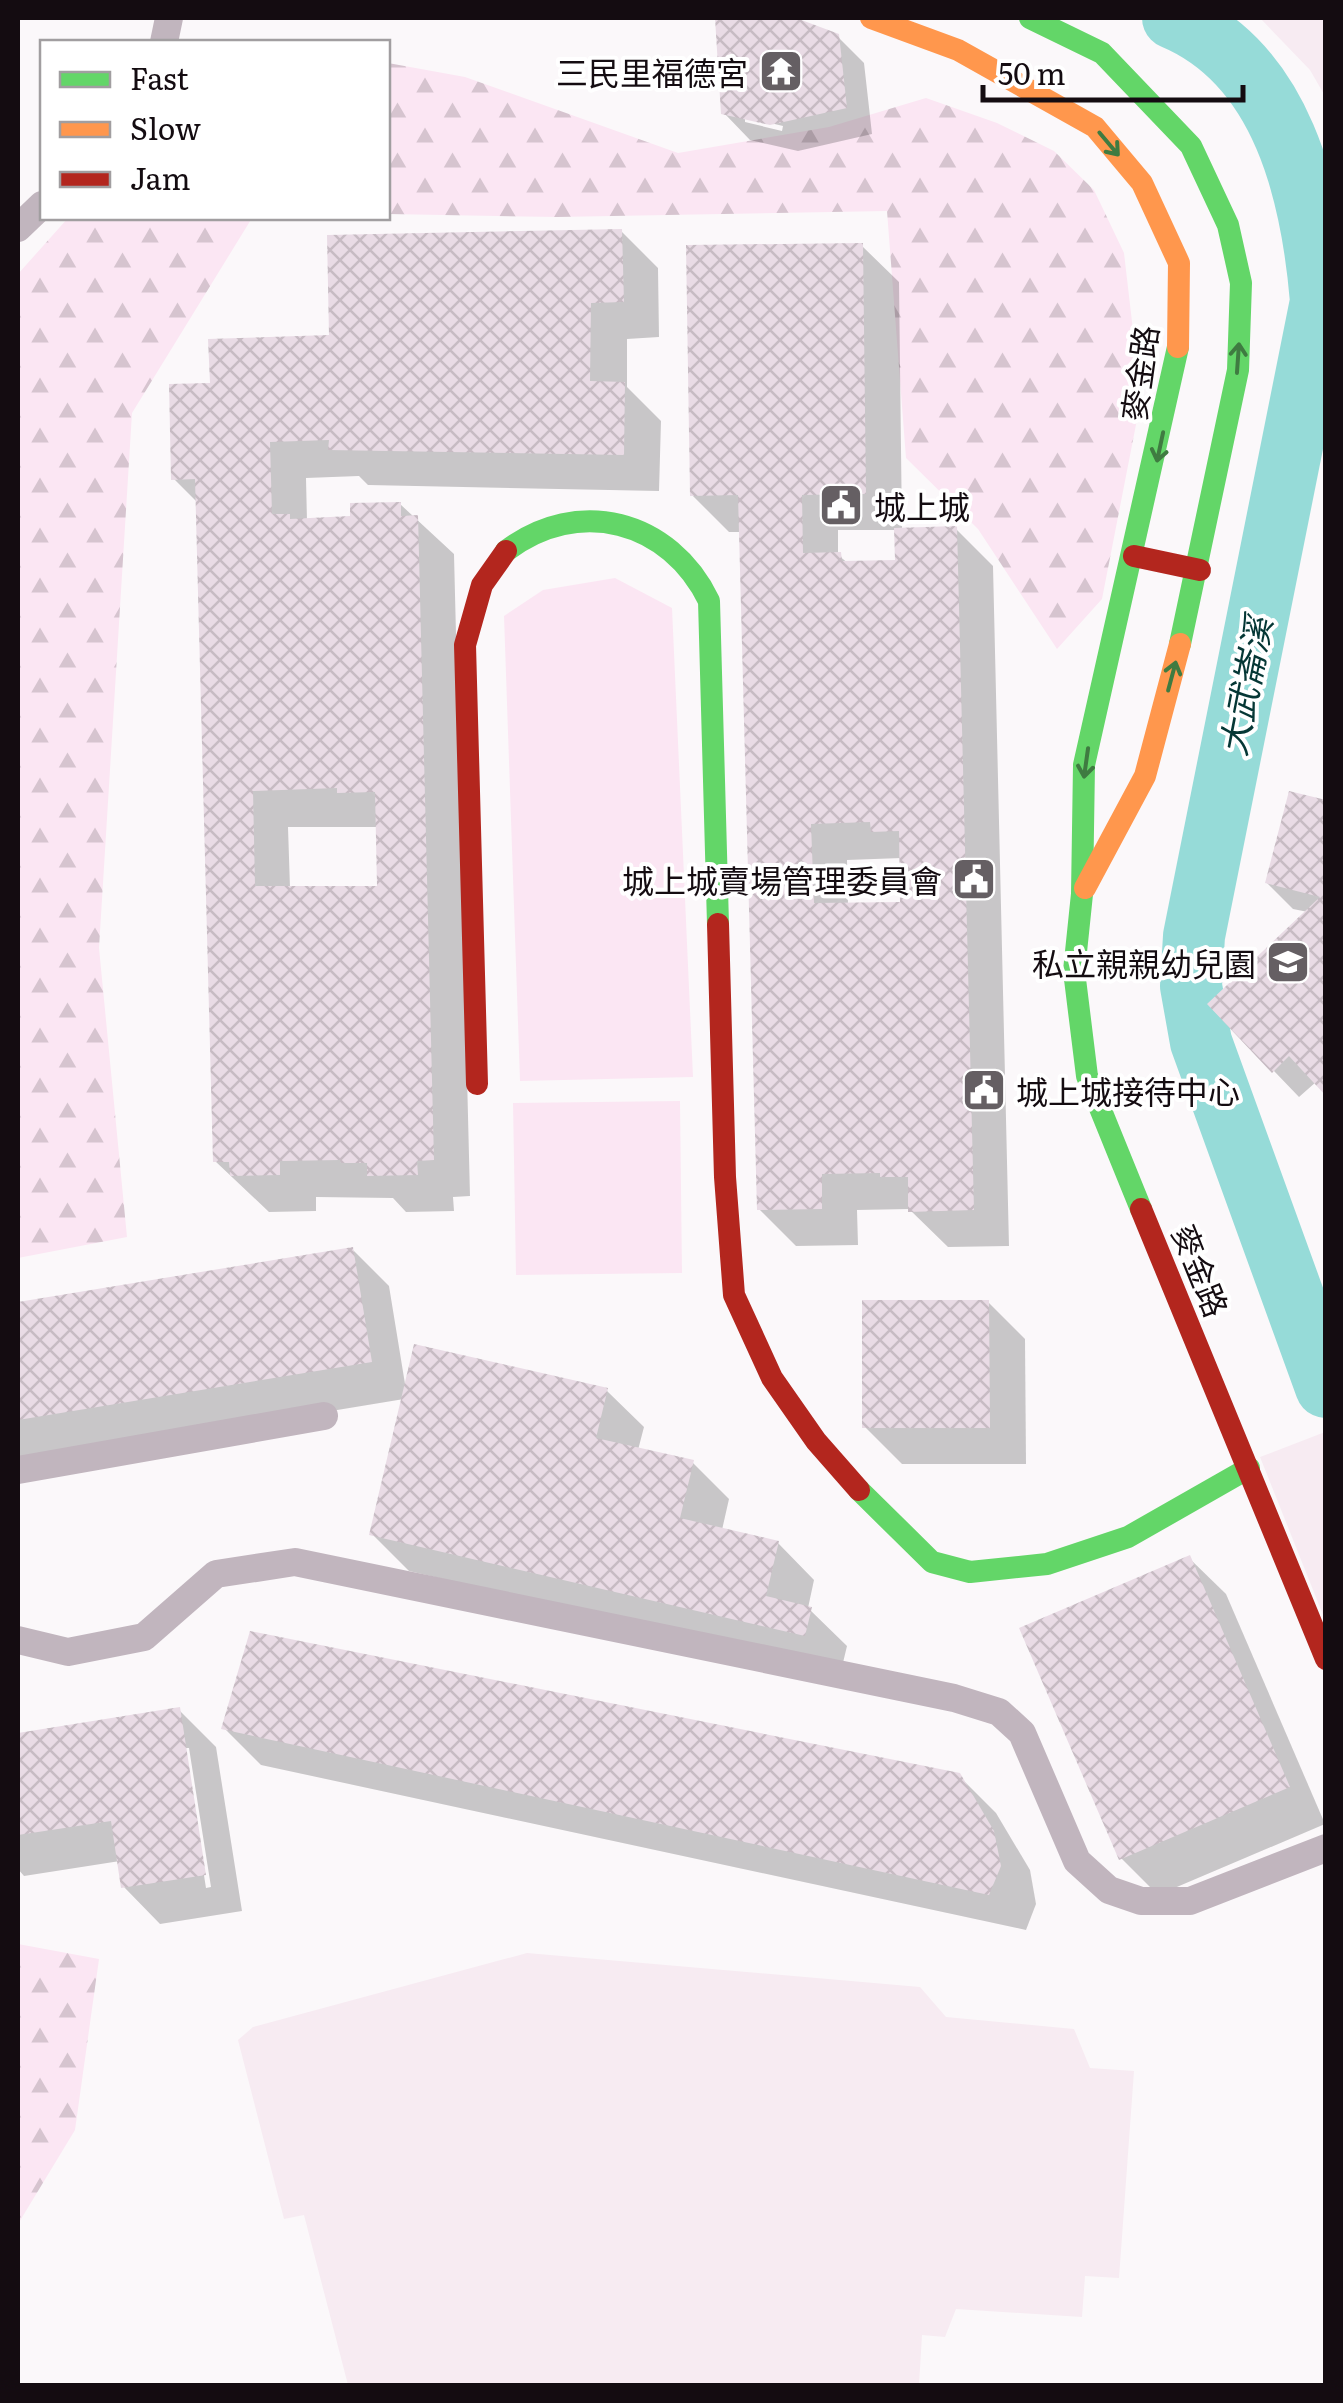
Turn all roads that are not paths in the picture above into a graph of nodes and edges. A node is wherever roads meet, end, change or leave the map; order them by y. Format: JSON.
{"nodes":[{"id":1,"x":871,"y":18,"type":"edge"},
{"id":2,"x":1030,"y":18,"type":"edge"},
{"id":3,"x":40,"y":207,"type":"edge"},
{"id":4,"x":18,"y":228,"type":"edge"},
{"id":5,"x":1134,"y":556,"type":"junction"},
{"id":6,"x":1200,"y":570,"type":"junction"},
{"id":7,"x":1082,"y":894,"type":"junction"},
{"id":8,"x":477,"y":1084,"type":"dead end"},
{"id":9,"x":324,"y":1416,"type":"dead end"},
{"id":10,"x":1250,"y":1468,"type":"junction"},
{"id":11,"x":18,"y":1470,"type":"edge"},
{"id":12,"x":18,"y":1640,"type":"edge"},
{"id":13,"x":1326,"y":1659,"type":"edge"},
{"id":14,"x":1326,"y":1848,"type":"edge"}],
"edges":[{"from":1,"to":5,"type":"street","name":"麥金路","one_way":true},
{"from":6,"to":2,"type":"street","name":"麥金路","one_way":true},
{"from":3,"to":4,"type":"street"},
{"from":5,"to":6,"type":"street"},
{"from":5,"to":7,"type":"street","name":"麥金路","one_way":true},
{"from":7,"to":6,"type":"street","name":"麥金路","one_way":true},
{"from":7,"to":10,"type":"street","name":"麥金路"},
{"from":8,"to":10,"type":"street"},
{"from":9,"to":11,"type":"street"},
{"from":10,"to":13,"type":"street","name":"麥金路"},
{"from":12,"to":14,"type":"street"}]}
